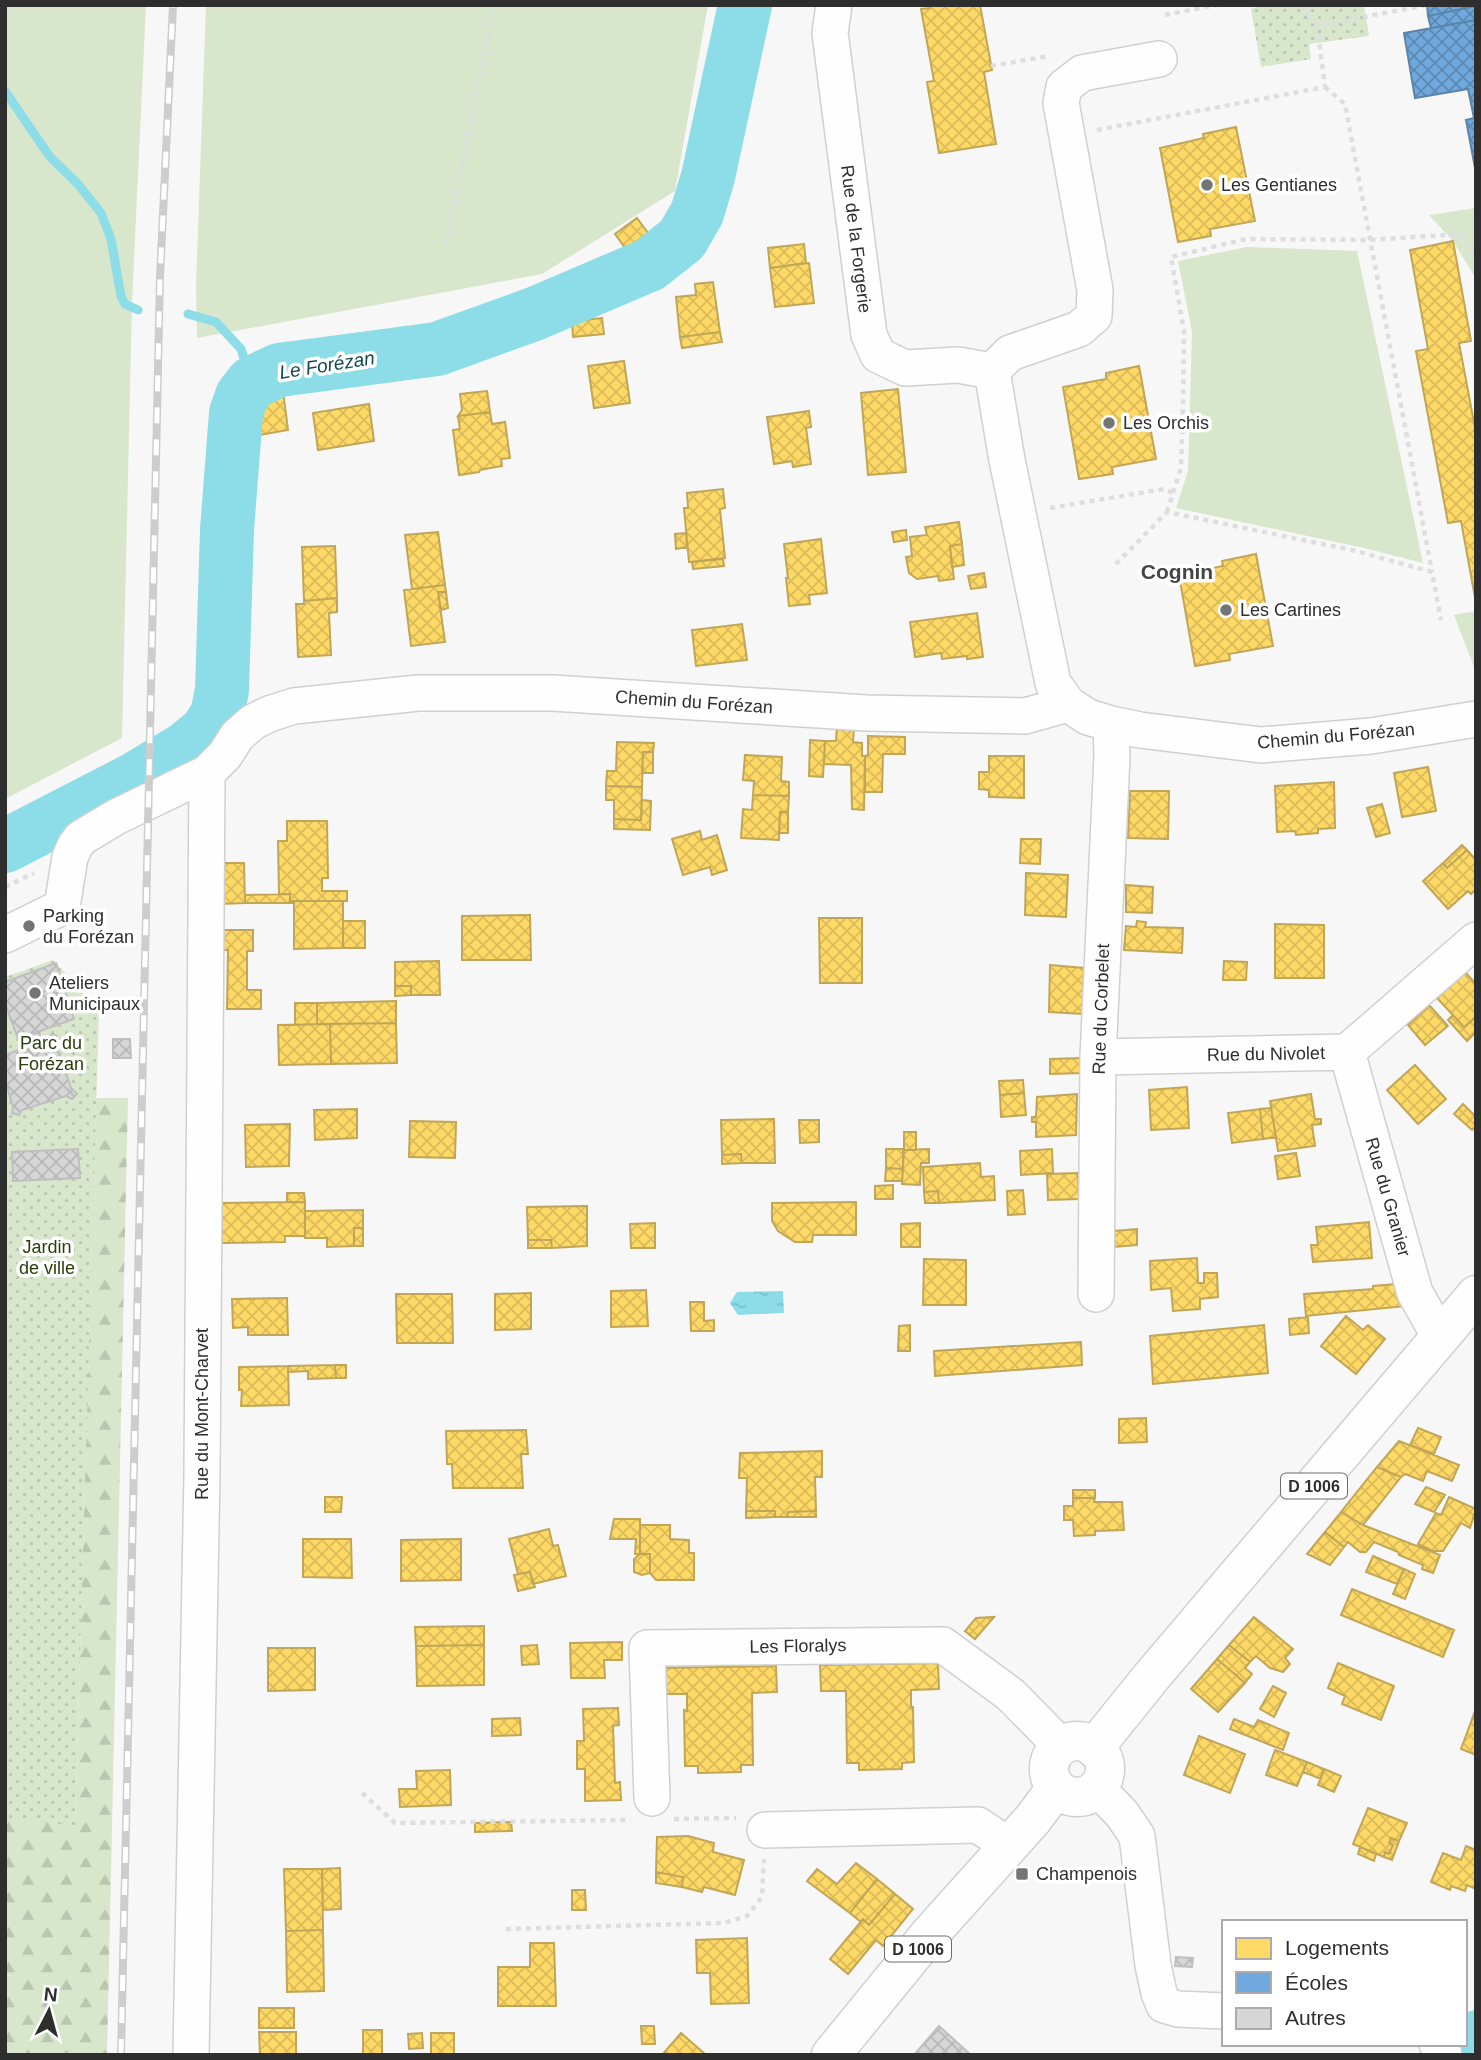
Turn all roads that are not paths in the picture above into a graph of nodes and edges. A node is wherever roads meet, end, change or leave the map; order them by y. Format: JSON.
{"nodes":[{"id":1,"x":834,"y":5,"type":"edge"},
{"id":2,"x":1159,"y":59,"type":"dead end"},
{"id":3,"x":992,"y":371,"type":"junction"},
{"id":4,"x":1068,"y":704,"type":"junction"},
{"id":5,"x":1111,"y":724,"type":"junction"},
{"id":6,"x":1473,"y":726,"type":"edge"},
{"id":7,"x":207,"y":773,"type":"junction"},
{"id":8,"x":5,"y":935,"type":"edge"},
{"id":9,"x":1476,"y":940,"type":"edge"},
{"id":10,"x":1347,"y":1052,"type":"junction"},
{"id":11,"x":1098,"y":1057,"type":"junction"},
{"id":12,"x":1096,"y":1294,"type":"dead end"},
{"id":13,"x":1476,"y":1295,"type":"edge"},
{"id":14,"x":1440,"y":1337,"type":"junction"},
{"id":15,"x":1078,"y":1747,"type":"junction"},
{"id":16,"x":1056,"y":1788,"type":"junction"},
{"id":17,"x":1098,"y":1789,"type":"junction"},
{"id":18,"x":652,"y":1813,"type":"road end"},
{"id":19,"x":753,"y":1824,"type":"road end"},
{"id":20,"x":1009,"y":1846,"type":"junction"},
{"id":21,"x":1222,"y":2011,"type":"edge"},
{"id":22,"x":191,"y":2055,"type":"edge"},
{"id":23,"x":831,"y":2055,"type":"edge"}],
"edges":[{"from":1,"to":3,"type":"street","name":"Rue de la Forgerie"},
{"from":2,"to":3,"type":"street"},
{"from":3,"to":4,"type":"street"},
{"from":4,"to":5,"type":"street","name":"Chemin du Forézan"},
{"from":4,"to":7,"type":"street","name":"Chemin du Forézan"},
{"from":5,"to":6,"type":"street","name":"Chemin du Forézan"},
{"from":5,"to":11,"type":"street","name":"Rue du Corbelet"},
{"from":7,"to":8,"type":"street","name":"Chemin du Forézan"},
{"from":7,"to":22,"type":"street","name":"Rue du Mont-Charvet"},
{"from":9,"to":10,"type":"street","name":"Rue du Nivolet"},
{"from":10,"to":11,"type":"street","name":"Rue du Nivolet"},
{"from":10,"to":14,"type":"street","name":"Rue du Granier"},
{"from":11,"to":12,"type":"street","name":"Rue du Corbelet"},
{"from":13,"to":14,"type":"main road","number":"D 1006"},
{"from":14,"to":15,"type":"main road","number":"D 1006"},
{"from":15,"to":16,"type":"main road"},
{"from":15,"to":17,"type":"main road"},
{"from":15,"to":18,"type":"street","name":"Les Floralys"},
{"from":16,"to":17,"type":"main road"},
{"from":16,"to":20,"type":"main road","number":"D 1006"},
{"from":17,"to":21,"type":"street"},
{"from":19,"to":20,"type":"street"},
{"from":20,"to":23,"type":"main road","number":"D 1006"}]}
